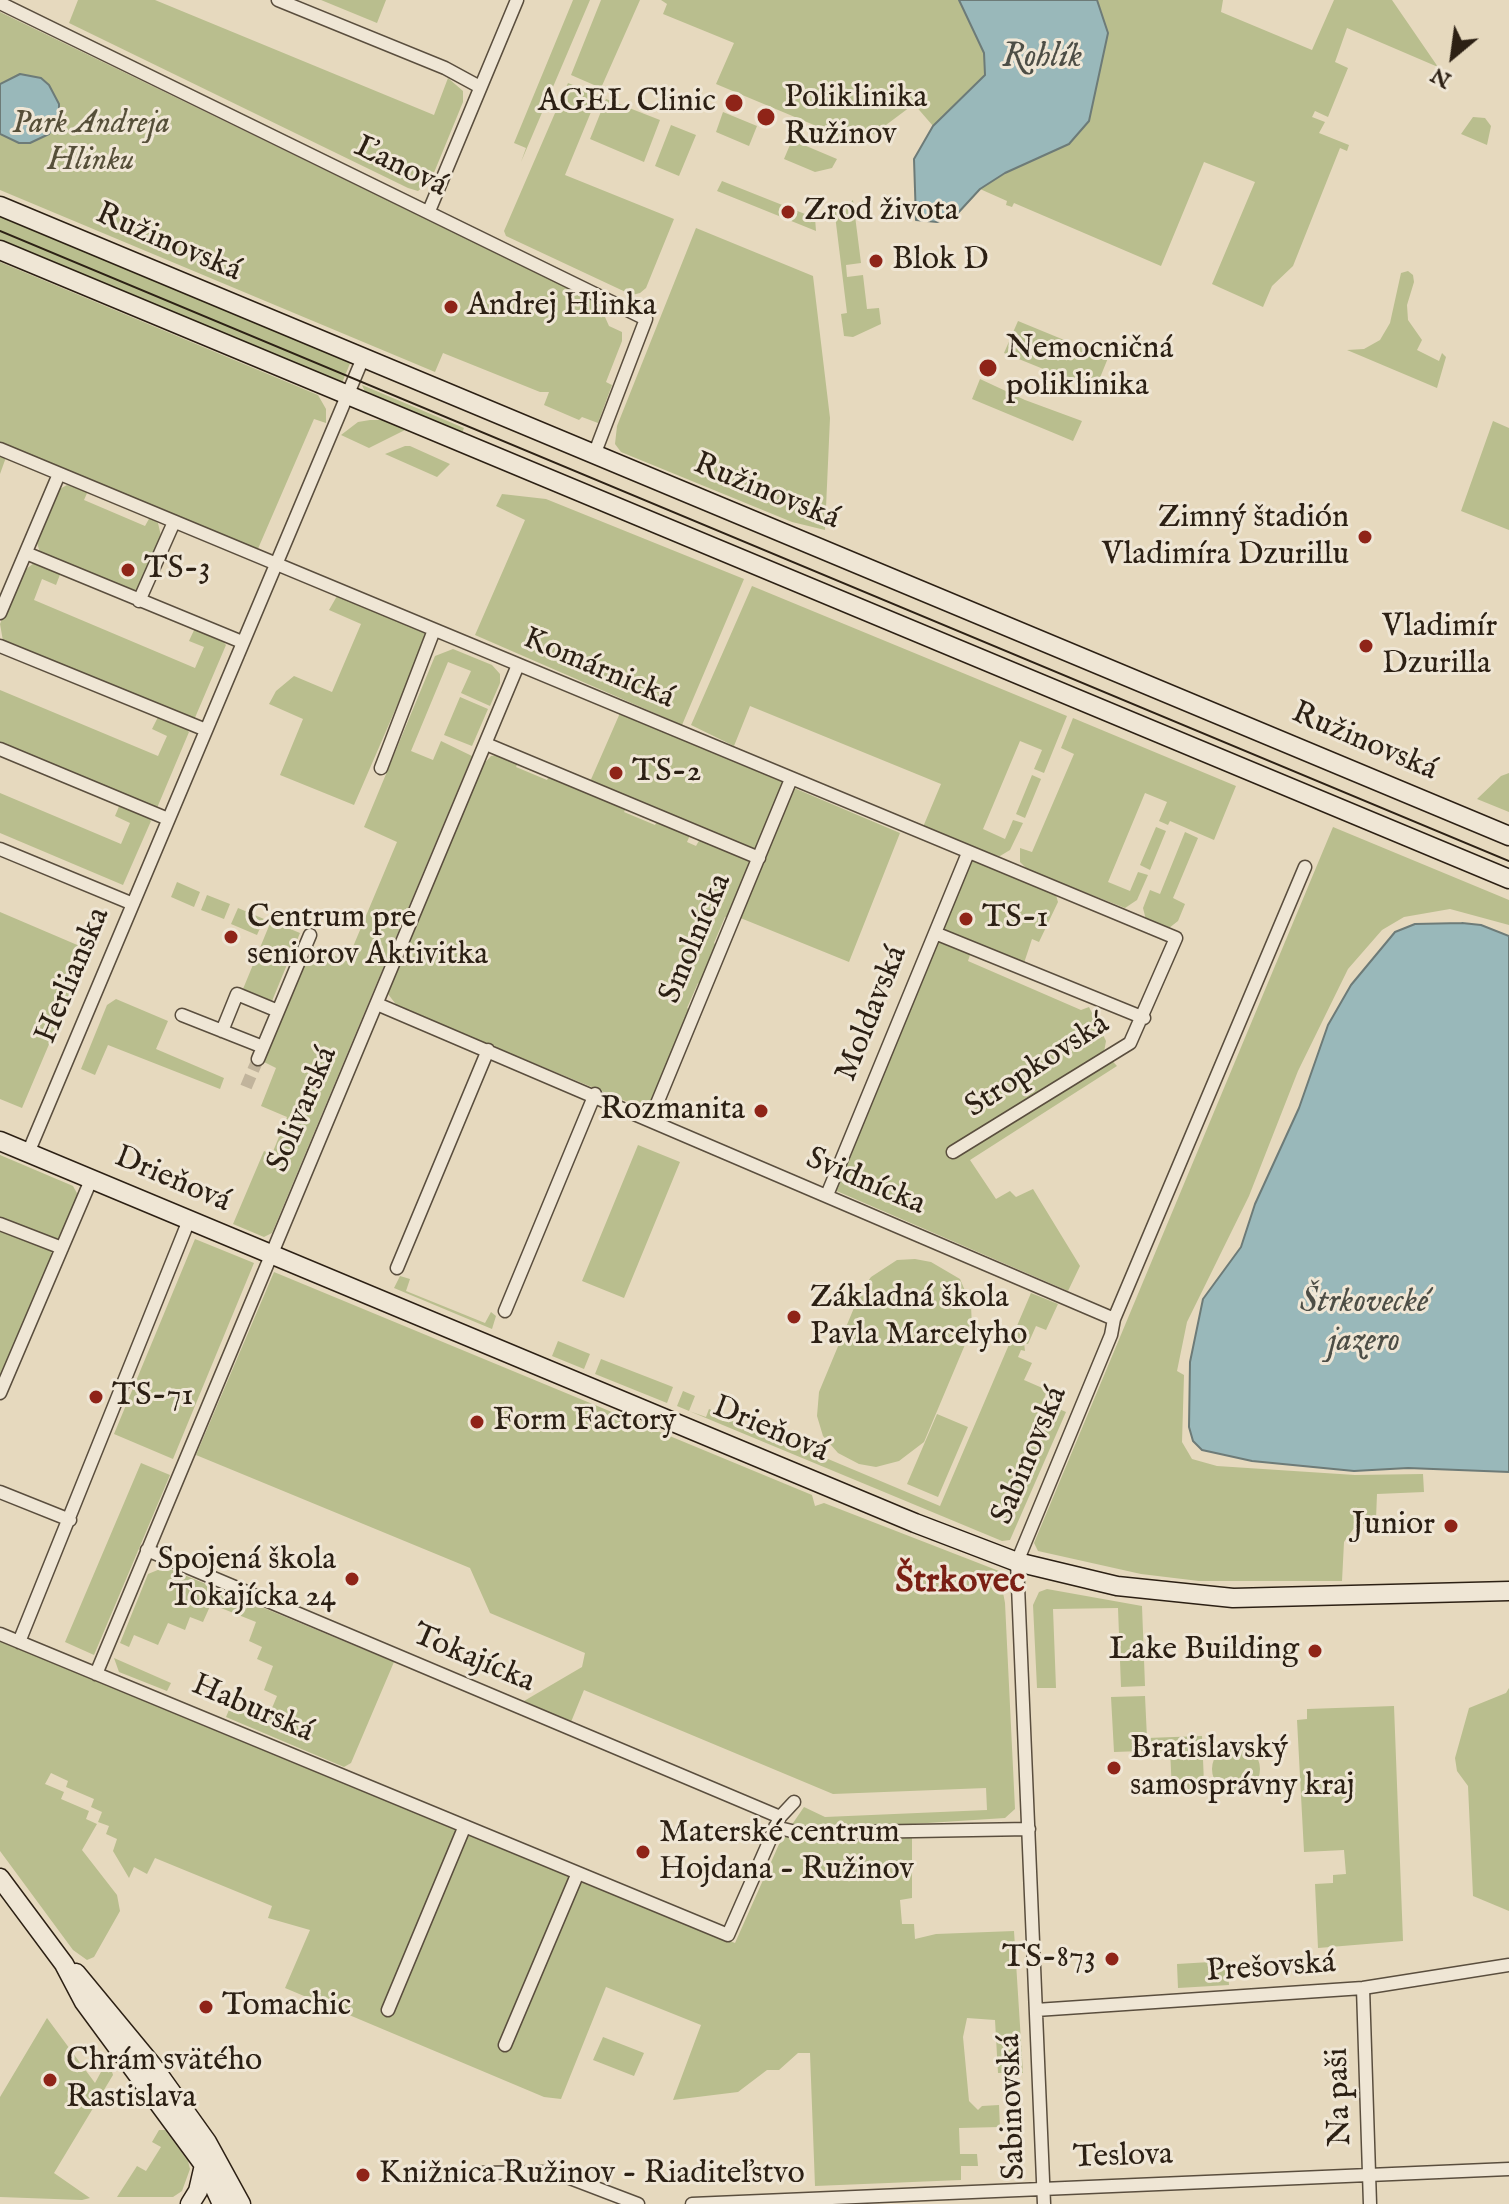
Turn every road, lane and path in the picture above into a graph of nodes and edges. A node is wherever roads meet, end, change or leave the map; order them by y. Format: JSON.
{"nodes":[{"id":1,"x":278,"y":0,"type":"edge"},
{"id":2,"x":517,"y":0,"type":"edge"},
{"id":3,"x":0,"y":3,"type":"edge"},
{"id":4,"x":480,"y":87,"type":"junction"},
{"id":5,"x":0,"y":206,"type":"edge"},
{"id":6,"x":429,"y":211,"type":"junction"},
{"id":7,"x":0,"y":250,"type":"edge"},
{"id":8,"x":363,"y":358,"type":"junction"},
{"id":9,"x":346,"y":394,"type":"junction"},
{"id":10,"x":0,"y":449,"type":"edge"},
{"id":11,"x":594,"y":455,"type":"junction"},
{"id":12,"x":59,"y":474,"type":"junction"},
{"id":13,"x":174,"y":522,"type":"junction"},
{"id":14,"x":26,"y":553,"type":"junction"},
{"id":15,"x":275,"y":564,"type":"junction"},
{"id":16,"x":139,"y":601,"type":"junction"},
{"id":17,"x":1,"y":611,"type":"edge"},
{"id":18,"x":434,"y":630,"type":"junction"},
{"id":19,"x":242,"y":642,"type":"junction"},
{"id":20,"x":0,"y":646,"type":"edge"},
{"id":21,"x":518,"y":665,"type":"junction"},
{"id":22,"x":206,"y":730,"type":"junction"},
{"id":23,"x":486,"y":744,"type":"junction"},
{"id":24,"x":0,"y":749,"type":"edge"},
{"id":25,"x":381,"y":768,"type":"dead end"},
{"id":26,"x":791,"y":779,"type":"junction"},
{"id":27,"x":168,"y":819,"type":"junction"},
{"id":28,"x":1509,"y":836,"type":"edge"},
{"id":29,"x":0,"y":849,"type":"edge"},
{"id":30,"x":968,"y":853,"type":"junction"},
{"id":31,"x":759,"y":858,"type":"junction"},
{"id":32,"x":1305,"y":867,"type":"dead end"},
{"id":33,"x":1509,"y":879,"type":"edge"},
{"id":34,"x":133,"y":904,"type":"junction"},
{"id":35,"x":935,"y":933,"type":"junction"},
{"id":36,"x":310,"y":935,"type":"dead end"},
{"id":37,"x":1176,"y":938,"type":"joint"},
{"id":38,"x":378,"y":1000,"type":"junction"},
{"id":39,"x":278,"y":1011,"type":"junction"},
{"id":40,"x":182,"y":1015,"type":"dead end"},
{"id":41,"x":1144,"y":1018,"type":"junction"},
{"id":42,"x":222,"y":1031,"type":"junction"},
{"id":43,"x":488,"y":1050,"type":"junction"},
{"id":44,"x":595,"y":1094,"type":"junction"},
{"id":45,"x":651,"y":1118,"type":"junction"},
{"id":46,"x":0,"y":1141,"type":"edge"},
{"id":47,"x":953,"y":1152,"type":"dead end"},
{"id":48,"x":28,"y":1153,"type":"junction"},
{"id":49,"x":91,"y":1180,"type":"junction"},
{"id":50,"x":827,"y":1195,"type":"junction"},
{"id":51,"x":189,"y":1220,"type":"junction"},
{"id":52,"x":0,"y":1224,"type":"edge"},
{"id":53,"x":62,"y":1248,"type":"junction"},
{"id":54,"x":272,"y":1255,"type":"junction"},
{"id":55,"x":397,"y":1268,"type":"dead end"},
{"id":56,"x":505,"y":1311,"type":"dead end"},
{"id":57,"x":1114,"y":1319,"type":"junction"},
{"id":58,"x":0,"y":1393,"type":"edge"},
{"id":59,"x":0,"y":1492,"type":"edge"},
{"id":60,"x":70,"y":1520,"type":"junction"},
{"id":61,"x":147,"y":1550,"type":"junction"},
{"id":62,"x":1017,"y":1562,"type":"junction"},
{"id":63,"x":1509,"y":1591,"type":"edge"},
{"id":64,"x":0,"y":1634,"type":"edge"},
{"id":65,"x":19,"y":1642,"type":"junction"},
{"id":66,"x":96,"y":1674,"type":"junction"},
{"id":67,"x":794,"y":1802,"type":"dead end"},
{"id":68,"x":778,"y":1822,"type":"junction"},
{"id":69,"x":464,"y":1828,"type":"junction"},
{"id":70,"x":1029,"y":1829,"type":"junction"},
{"id":71,"x":577,"y":1875,"type":"junction"},
{"id":72,"x":0,"y":1878,"type":"edge"},
{"id":73,"x":64,"y":1964,"type":"junction"},
{"id":74,"x":1509,"y":1965,"type":"edge"},
{"id":75,"x":1363,"y":1988,"type":"junction"},
{"id":76,"x":388,"y":2010,"type":"dead end"},
{"id":77,"x":1036,"y":2010,"type":"junction"},
{"id":78,"x":505,"y":2045,"type":"dead end"},
{"id":79,"x":204,"y":2165,"type":"junction"},
{"id":80,"x":1509,"y":2169,"type":"edge"},
{"id":81,"x":476,"y":2173,"type":"dead end"},
{"id":82,"x":1369,"y":2174,"type":"junction"},
{"id":83,"x":1043,"y":2187,"type":"junction"},
{"id":84,"x":190,"y":2204,"type":"edge"},
{"id":85,"x":222,"y":2204,"type":"edge"},
{"id":86,"x":241,"y":2204,"type":"edge"},
{"id":87,"x":638,"y":2204,"type":"edge"},
{"id":88,"x":692,"y":2204,"type":"edge"},
{"id":89,"x":1044,"y":2204,"type":"edge"},
{"id":90,"x":1370,"y":2204,"type":"edge"}],
"edges":[{"from":1,"to":4,"type":"street"},
{"from":2,"to":4,"type":"street"},
{"from":3,"to":6,"type":"street","name":"Ľanová"},
{"from":4,"to":6,"type":"street"},
{"from":5,"to":8,"type":"street","name":"Ružinovská"},
{"from":6,"to":11,"type":"street","name":"Ľanová"},
{"from":7,"to":9,"type":"street"},
{"from":8,"to":9,"type":"street","name":"Herlianska"},
{"from":8,"to":11,"type":"street","name":"Ružinovská"},
{"from":9,"to":15,"type":"street","name":"Herlianska"},
{"from":9,"to":33,"type":"street"},
{"from":10,"to":12,"type":"street","name":"Komárnická"},
{"from":11,"to":28,"type":"street","name":"Ružinovská"},
{"from":12,"to":13,"type":"street","name":"Komárnická"},
{"from":12,"to":14,"type":"street"},
{"from":13,"to":15,"type":"street","name":"Komárnická"},
{"from":13,"to":16,"type":"street"},
{"from":14,"to":16,"type":"street"},
{"from":14,"to":17,"type":"street"},
{"from":15,"to":18,"type":"street","name":"Komárnická"},
{"from":15,"to":19,"type":"street","name":"Herlianska"},
{"from":16,"to":19,"type":"street"},
{"from":18,"to":21,"type":"street","name":"Komárnická"},
{"from":18,"to":25,"type":"street"},
{"from":19,"to":22,"type":"street","name":"Herlianska"},
{"from":20,"to":22,"type":"street"},
{"from":21,"to":23,"type":"street","name":"Solivarská"},
{"from":21,"to":26,"type":"street","name":"Komárnická"},
{"from":22,"to":27,"type":"street","name":"Herlianska"},
{"from":23,"to":31,"type":"street"},
{"from":23,"to":38,"type":"street","name":"Solivarská"},
{"from":24,"to":27,"type":"street"},
{"from":26,"to":30,"type":"street","name":"Komárnická"},
{"from":26,"to":31,"type":"street","name":"Smolnícka"},
{"from":27,"to":34,"type":"street","name":"Herlianska"},
{"from":29,"to":34,"type":"street"},
{"from":30,"to":35,"type":"street","name":"Moldavská"},
{"from":30,"to":37,"type":"street","name":"Komárnická"},
{"from":31,"to":45,"type":"street","name":"Smolnícka"},
{"from":32,"to":57,"type":"street","name":"Sabinovská"},
{"from":34,"to":48,"type":"street","name":"Herlianska"},
{"from":35,"to":41,"type":"street","name":"Stropkovská"},
{"from":35,"to":50,"type":"street","name":"Moldavská"},
{"from":36,"to":39,"type":"street"},
{"from":37,"to":41,"type":"street","name":"Stropkovská"},
{"from":38,"to":43,"type":"street","name":"Svidnícka"},
{"from":38,"to":54,"type":"street","name":"Solivarská"},
{"from":39,"to":42,"type":"street"},
{"from":39,"to":42,"type":"street"},
{"from":40,"to":42,"type":"street"},
{"from":41,"to":47,"type":"street","name":"Stropkovská"},
{"from":43,"to":44,"type":"street","name":"Svidnícka"},
{"from":43,"to":55,"type":"street"},
{"from":44,"to":45,"type":"street","name":"Svidnícka"},
{"from":44,"to":56,"type":"street"},
{"from":45,"to":50,"type":"street","name":"Svidnícka"},
{"from":46,"to":48,"type":"street","name":"Drieňová"},
{"from":48,"to":49,"type":"street","name":"Drieňová"},
{"from":49,"to":51,"type":"street","name":"Drieňová"},
{"from":49,"to":53,"type":"street"},
{"from":50,"to":57,"type":"street","name":"Svidnícka"},
{"from":51,"to":54,"type":"street","name":"Drieňová"},
{"from":51,"to":60,"type":"street"},
{"from":52,"to":53,"type":"street"},
{"from":53,"to":58,"type":"street"},
{"from":54,"to":61,"type":"street","name":"Solivarská"},
{"from":54,"to":62,"type":"street","name":"Drieňová"},
{"from":57,"to":62,"type":"street","name":"Sabinovská"},
{"from":59,"to":60,"type":"street"},
{"from":60,"to":65,"type":"street"},
{"from":61,"to":66,"type":"street","name":"Solivarská"},
{"from":61,"to":68,"type":"street","name":"Tokajícka"},
{"from":62,"to":63,"type":"street","name":"Drieňová"},
{"from":62,"to":70,"type":"street","name":"Sabinovská"},
{"from":64,"to":65,"type":"street","name":"Haburská"},
{"from":65,"to":66,"type":"street","name":"Haburská"},
{"from":66,"to":69,"type":"street","name":"Haburská"},
{"from":67,"to":68,"type":"street","name":"Haburská"},
{"from":68,"to":70,"type":"street","name":"Tokajícka"},
{"from":68,"to":71,"type":"street","name":"Haburská"},
{"from":69,"to":71,"type":"street","name":"Haburská"},
{"from":69,"to":76,"type":"street"},
{"from":70,"to":77,"type":"street","name":"Sabinovská"},
{"from":71,"to":78,"type":"street"},
{"from":72,"to":73,"type":"street"},
{"from":73,"to":79,"type":"street"},
{"from":73,"to":86,"type":"street"},
{"from":74,"to":75,"type":"street","name":"Prešovská"},
{"from":75,"to":77,"type":"street","name":"Prešovská"},
{"from":75,"to":82,"type":"street","name":"Na paši"},
{"from":77,"to":83,"type":"street","name":"Sabinovská"},
{"from":79,"to":84,"type":"street"},
{"from":79,"to":85,"type":"street"},
{"from":80,"to":82,"type":"street","name":"Teslova"},
{"from":81,"to":87,"type":"street"},
{"from":82,"to":83,"type":"street","name":"Teslova"},
{"from":82,"to":90,"type":"street","name":"Na paši"},
{"from":83,"to":88,"type":"street","name":"Teslova"},
{"from":83,"to":89,"type":"street","name":"Sabinovská"}]}
